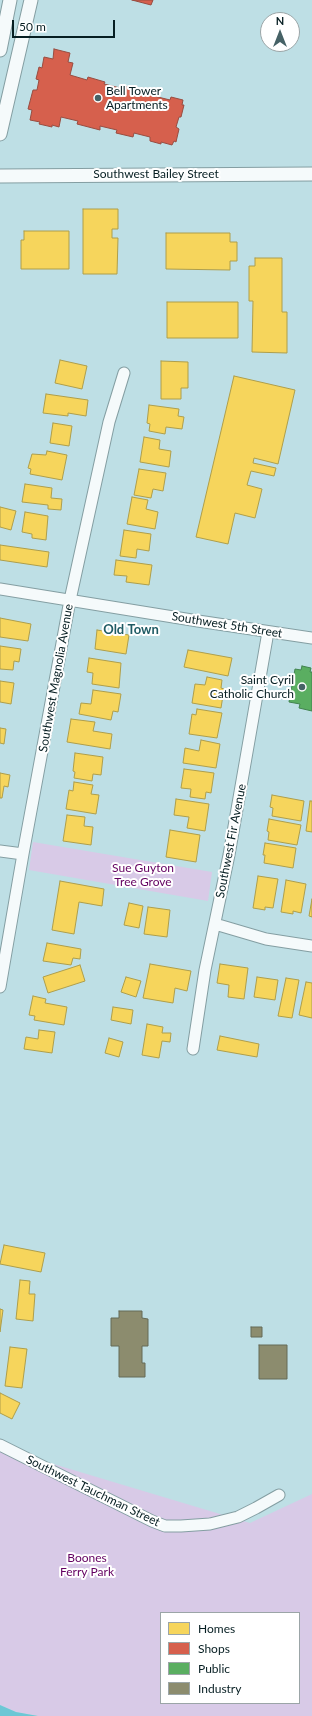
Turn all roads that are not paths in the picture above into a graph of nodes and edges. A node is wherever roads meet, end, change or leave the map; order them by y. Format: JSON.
{"nodes":[{"id":1,"x":10,"y":0,"type":"edge"},
{"id":2,"x":31,"y":0,"type":"edge"},
{"id":3,"x":0,"y":50,"type":"edge"},
{"id":4,"x":0,"y":134,"type":"edge"},
{"id":5,"x":312,"y":174,"type":"edge"},
{"id":6,"x":0,"y":176,"type":"edge"},
{"id":7,"x":124,"y":373,"type":"dead end"},
{"id":8,"x":0,"y":589,"type":"edge"},
{"id":9,"x":70,"y":600,"type":"junction"},
{"id":10,"x":268,"y":632,"type":"junction"},
{"id":11,"x":312,"y":638,"type":"edge"},
{"id":12,"x":0,"y":851,"type":"edge"},
{"id":13,"x":23,"y":854,"type":"junction"},
{"id":14,"x":215,"y":924,"type":"junction"},
{"id":15,"x":312,"y":946,"type":"edge"},
{"id":16,"x":0,"y":987,"type":"edge"},
{"id":17,"x":193,"y":1049,"type":"dead end"},
{"id":18,"x":0,"y":1445,"type":"edge"},
{"id":19,"x":279,"y":1495,"type":"dead end"}],
"edges":[{"from":1,"to":3,"type":"street"},
{"from":2,"to":4,"type":"street"},
{"from":5,"to":6,"type":"street","name":"Southwest Bailey Street"},
{"from":7,"to":9,"type":"street","name":"Southwest Magnolia Avenue"},
{"from":8,"to":9,"type":"street","name":"Southwest 5th Street"},
{"from":9,"to":10,"type":"street","name":"Southwest 5th Street"},
{"from":9,"to":13,"type":"street","name":"Southwest Magnolia Avenue"},
{"from":10,"to":11,"type":"street","name":"Southwest 5th Street"},
{"from":10,"to":14,"type":"street","name":"Southwest Fir Avenue"},
{"from":12,"to":13,"type":"street"},
{"from":13,"to":16,"type":"street","name":"Southwest Magnolia Avenue"},
{"from":14,"to":15,"type":"street"},
{"from":14,"to":17,"type":"street","name":"Southwest Fir Avenue"},
{"from":18,"to":19,"type":"street","name":"Southwest Tauchman Street"}]}
